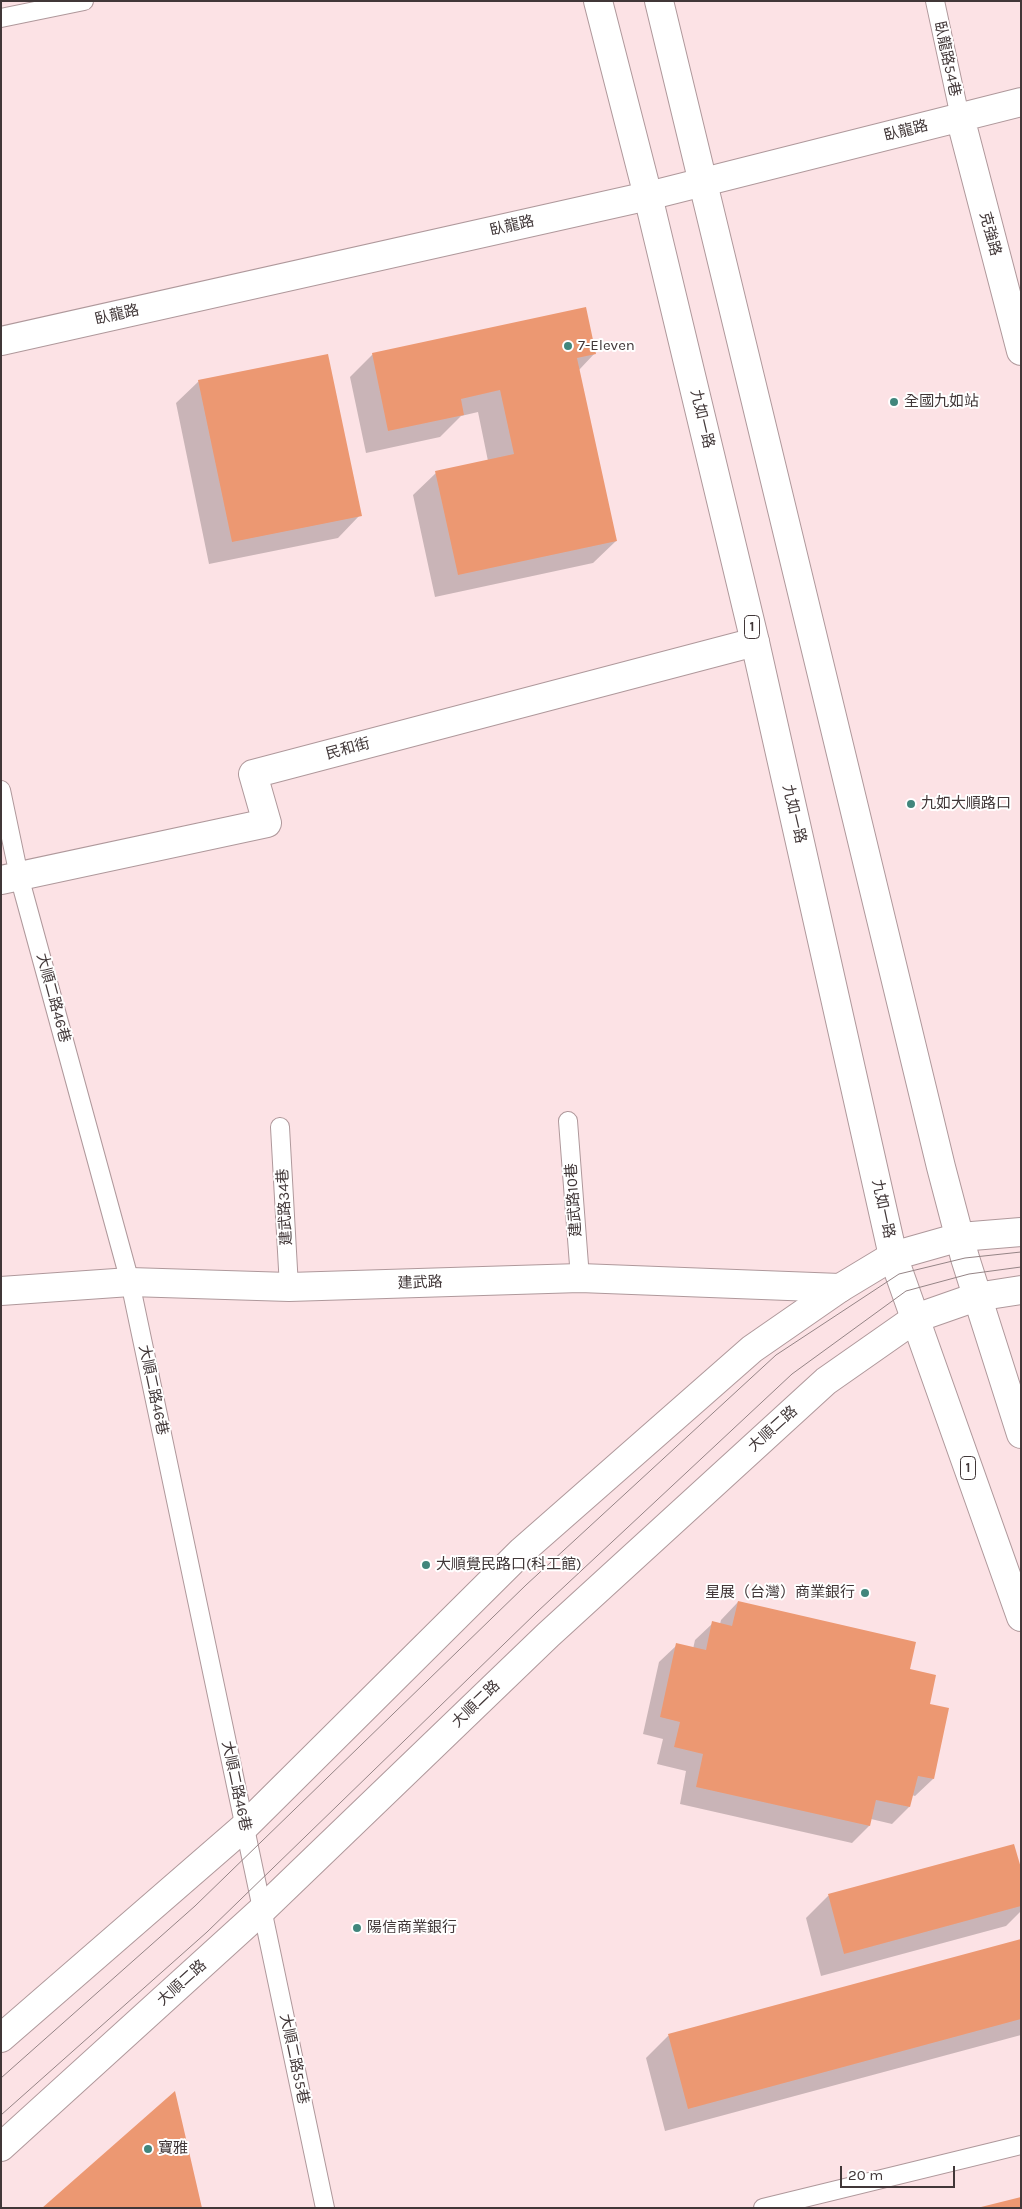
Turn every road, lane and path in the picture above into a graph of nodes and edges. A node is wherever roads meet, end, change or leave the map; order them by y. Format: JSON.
{"nodes":[{"id":1,"x":84,"y":1,"type":"edge"},
{"id":2,"x":598,"y":1,"type":"edge"},
{"id":3,"x":659,"y":1,"type":"edge"},
{"id":4,"x":935,"y":1,"type":"edge"},
{"id":5,"x":46,"y":5,"type":"edge"},
{"id":6,"x":1,"y":18,"type":"edge"},
{"id":7,"x":1021,"y":102,"type":"edge"},
{"id":8,"x":960,"y":117,"type":"junction"},
{"id":9,"x":702,"y":183,"type":"junction"},
{"id":10,"x":648,"y":196,"type":"junction"},
{"id":11,"x":1,"y":341,"type":"edge"},
{"id":12,"x":1021,"y":351,"type":"edge"},
{"id":13,"x":755,"y":642,"type":"junction"},
{"id":14,"x":1,"y":790,"type":"edge"},
{"id":15,"x":10,"y":878,"type":"edge"},
{"id":16,"x":568,"y":1121,"type":"dead end"},
{"id":17,"x":280,"y":1127,"type":"dead end"},
{"id":18,"x":1021,"y":1232,"type":"edge"},
{"id":19,"x":960,"y":1237,"type":"junction"},
{"id":20,"x":893,"y":1256,"type":"junction"},
{"id":21,"x":580,"y":1278,"type":"junction"},
{"id":22,"x":130,"y":1282,"type":"junction"},
{"id":23,"x":289,"y":1287,"type":"junction"},
{"id":24,"x":840,"y":1288,"type":"junction"},
{"id":25,"x":1021,"y":1290,"type":"edge"},
{"id":26,"x":1,"y":1291,"type":"edge"},
{"id":27,"x":976,"y":1297,"type":"junction"},
{"id":28,"x":916,"y":1318,"type":"junction"},
{"id":29,"x":1021,"y":1434,"type":"edge"},
{"id":30,"x":1021,"y":1617,"type":"edge"},
{"id":31,"x":244,"y":1827,"type":"junction"},
{"id":32,"x":262,"y":1910,"type":"junction"},
{"id":33,"x":1,"y":2038,"type":"edge"},
{"id":34,"x":1021,"y":2145,"type":"edge"},
{"id":35,"x":1,"y":2147,"type":"edge"},
{"id":36,"x":326,"y":2208,"type":"edge"},
{"id":37,"x":763,"y":2208,"type":"edge"}],
"edges":[{"from":1,"to":5,"type":"lane"},
{"from":2,"to":10,"type":"street","name":"九如一路","number":"1"},
{"from":3,"to":9,"type":"street"},
{"from":4,"to":8,"type":"lane","name":"臥龍路54巷"},
{"from":5,"to":6,"type":"lane"},
{"from":7,"to":8,"type":"street","name":"臥龍路"},
{"from":8,"to":9,"type":"street","name":"臥龍路"},
{"from":8,"to":12,"type":"street","name":"克強路"},
{"from":9,"to":10,"type":"street","name":"臥龍路"},
{"from":9,"to":19,"type":"street"},
{"from":10,"to":11,"type":"street","name":"臥龍路"},
{"from":10,"to":13,"type":"street","name":"九如一路","number":"1"},
{"from":13,"to":15,"type":"street","name":"民和街"},
{"from":13,"to":20,"type":"street","name":"九如一路","number":"1"},
{"from":14,"to":15,"type":"lane","name":"大順二路46巷"},
{"from":15,"to":22,"type":"lane","name":"大順二路46巷"},
{"from":16,"to":21,"type":"lane","name":"建武路10巷"},
{"from":17,"to":23,"type":"lane","name":"建武路34巷"},
{"from":18,"to":19,"type":"street"},
{"from":19,"to":20,"type":"street"},
{"from":19,"to":27,"type":"street"},
{"from":20,"to":24,"type":"street"},
{"from":20,"to":28,"type":"street","name":"九如一路","number":"1"},
{"from":21,"to":23,"type":"street","name":"建武路"},
{"from":21,"to":24,"type":"street","name":"建武路"},
{"from":22,"to":23,"type":"street","name":"建武路"},
{"from":22,"to":26,"type":"street","name":"建武路"},
{"from":22,"to":31,"type":"lane","name":"大順二路46巷"},
{"from":24,"to":31,"type":"street"},
{"from":25,"to":27,"type":"street","name":"大順二路"},
{"from":27,"to":28,"type":"street","name":"大順二路"},
{"from":27,"to":29,"type":"street"},
{"from":28,"to":30,"type":"street","name":"九如一路","number":"1"},
{"from":28,"to":32,"type":"street","name":"大順二路"},
{"from":31,"to":32,"type":"lane","name":"大順二路46巷"},
{"from":31,"to":33,"type":"street"},
{"from":32,"to":35,"type":"street","name":"大順二路"},
{"from":32,"to":36,"type":"lane","name":"大順二路55巷"},
{"from":34,"to":37,"type":"lane"}]}
